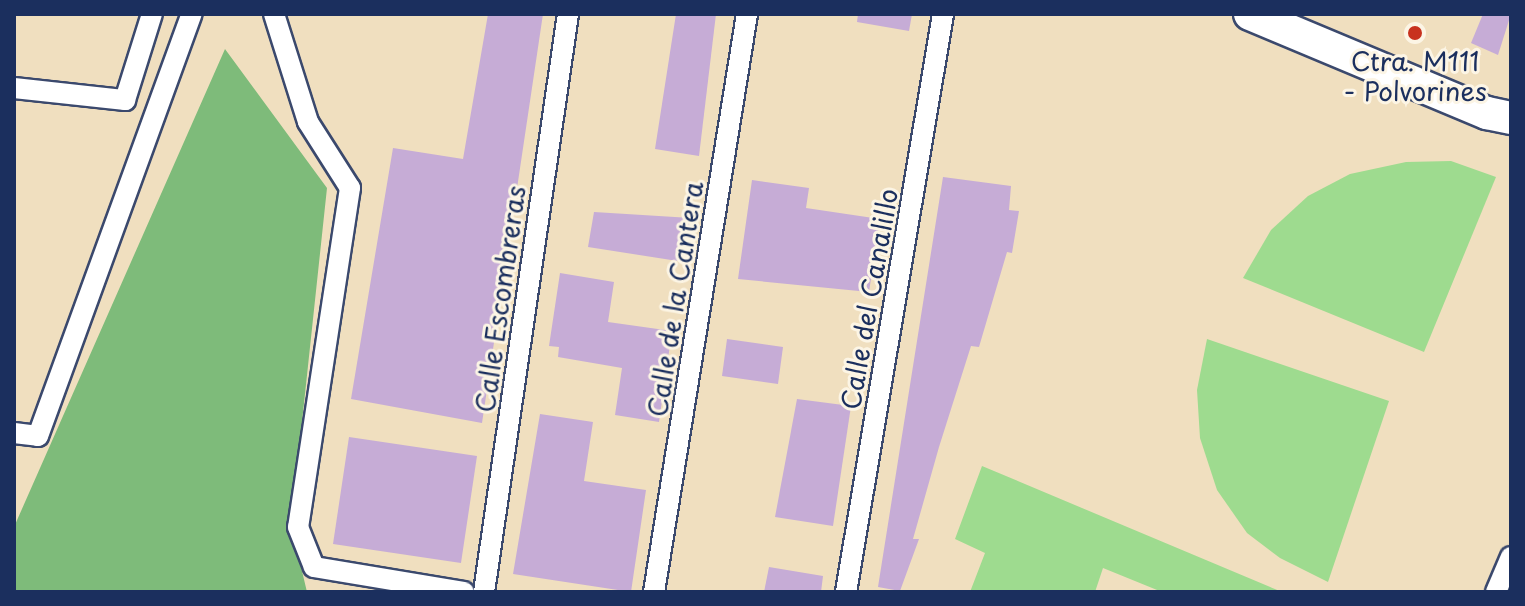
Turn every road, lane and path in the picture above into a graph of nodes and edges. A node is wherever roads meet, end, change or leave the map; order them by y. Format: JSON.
{"nodes":[{"id":1,"x":152,"y":14,"type":"edge"},
{"id":2,"x":192,"y":14,"type":"edge"},
{"id":3,"x":274,"y":14,"type":"edge"},
{"id":4,"x":568,"y":14,"type":"edge"},
{"id":5,"x":747,"y":14,"type":"edge"},
{"id":6,"x":943,"y":14,"type":"edge"},
{"id":7,"x":1250,"y":14,"type":"edge"},
{"id":8,"x":14,"y":88,"type":"edge"},
{"id":9,"x":1503,"y":120,"type":"edge"},
{"id":10,"x":14,"y":433,"type":"edge"},
{"id":11,"x":1511,"y":557,"type":"edge"},
{"id":12,"x":464,"y":592,"type":"edge"},
{"id":13,"x":484,"y":592,"type":"edge"},
{"id":14,"x":654,"y":592,"type":"edge"},
{"id":15,"x":846,"y":592,"type":"edge"},
{"id":16,"x":1496,"y":592,"type":"edge"}],
"edges":[{"from":1,"to":8,"type":"street"},
{"from":2,"to":10,"type":"street"},
{"from":3,"to":12,"type":"street"},
{"from":4,"to":13,"type":"street","name":"Calle Escombreras"},
{"from":5,"to":14,"type":"street","name":"Calle de la Cantera"},
{"from":6,"to":15,"type":"street","name":"Calle del Canalillo"},
{"from":7,"to":9,"type":"main road"},
{"from":11,"to":16,"type":"street"}]}
